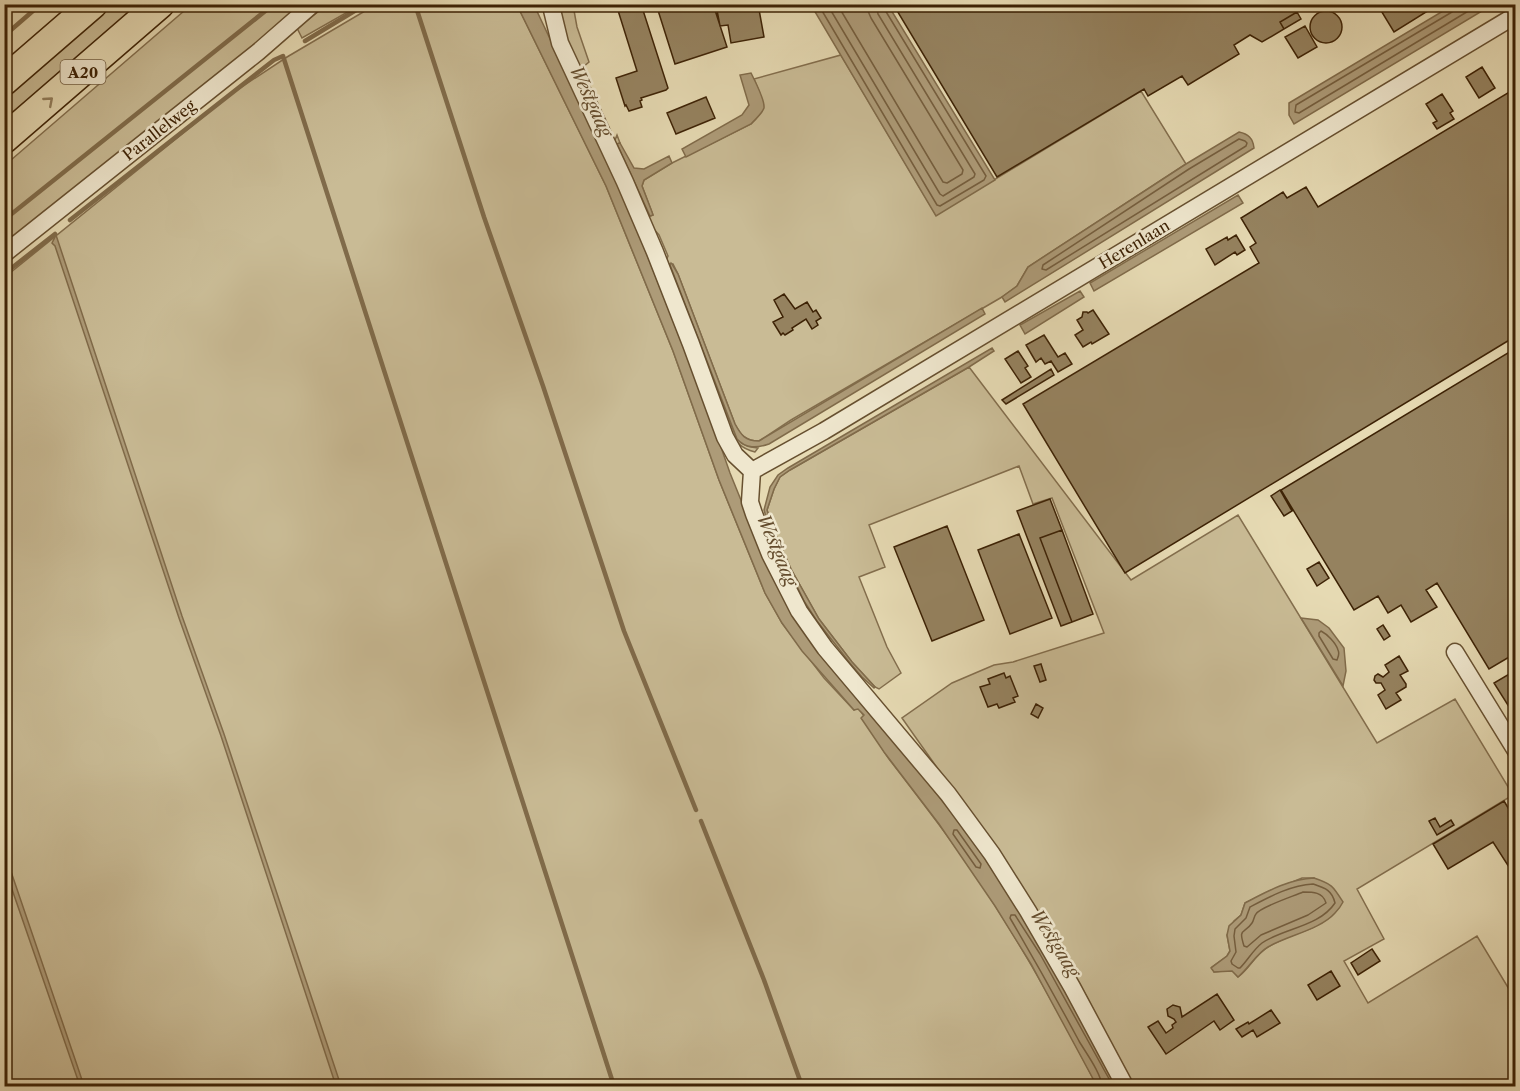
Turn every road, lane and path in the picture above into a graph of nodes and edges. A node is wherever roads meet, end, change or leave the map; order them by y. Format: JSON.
{"nodes":[{"id":1,"x":93,"y":4,"type":"edge"},
{"id":2,"x":160,"y":4,"type":"edge"},
{"id":3,"x":313,"y":4,"type":"edge"},
{"id":4,"x":552,"y":4,"type":"edge"},
{"id":5,"x":1515,"y":15,"type":"edge"},
{"id":6,"x":4,"y":81,"type":"edge"},
{"id":7,"x":4,"y":139,"type":"edge"},
{"id":8,"x":4,"y":254,"type":"edge"},
{"id":9,"x":752,"y":471,"type":"junction"},
{"id":10,"x":1455,"y":652,"type":"dead end"},
{"id":11,"x":1515,"y":751,"type":"edge"},
{"id":12,"x":1125,"y":1086,"type":"edge"}],
"edges":[{"from":1,"to":6,"type":"highway","number":"A20"},
{"from":7,"to":2,"type":"highway","number":"A20","one_way":true},
{"from":3,"to":8,"type":"street","name":"Parallelweg"},
{"from":4,"to":9,"type":"street"},
{"from":5,"to":9,"type":"street","name":"Herenlaan"},
{"from":9,"to":12,"type":"street"},
{"from":10,"to":11,"type":"street"}]}
